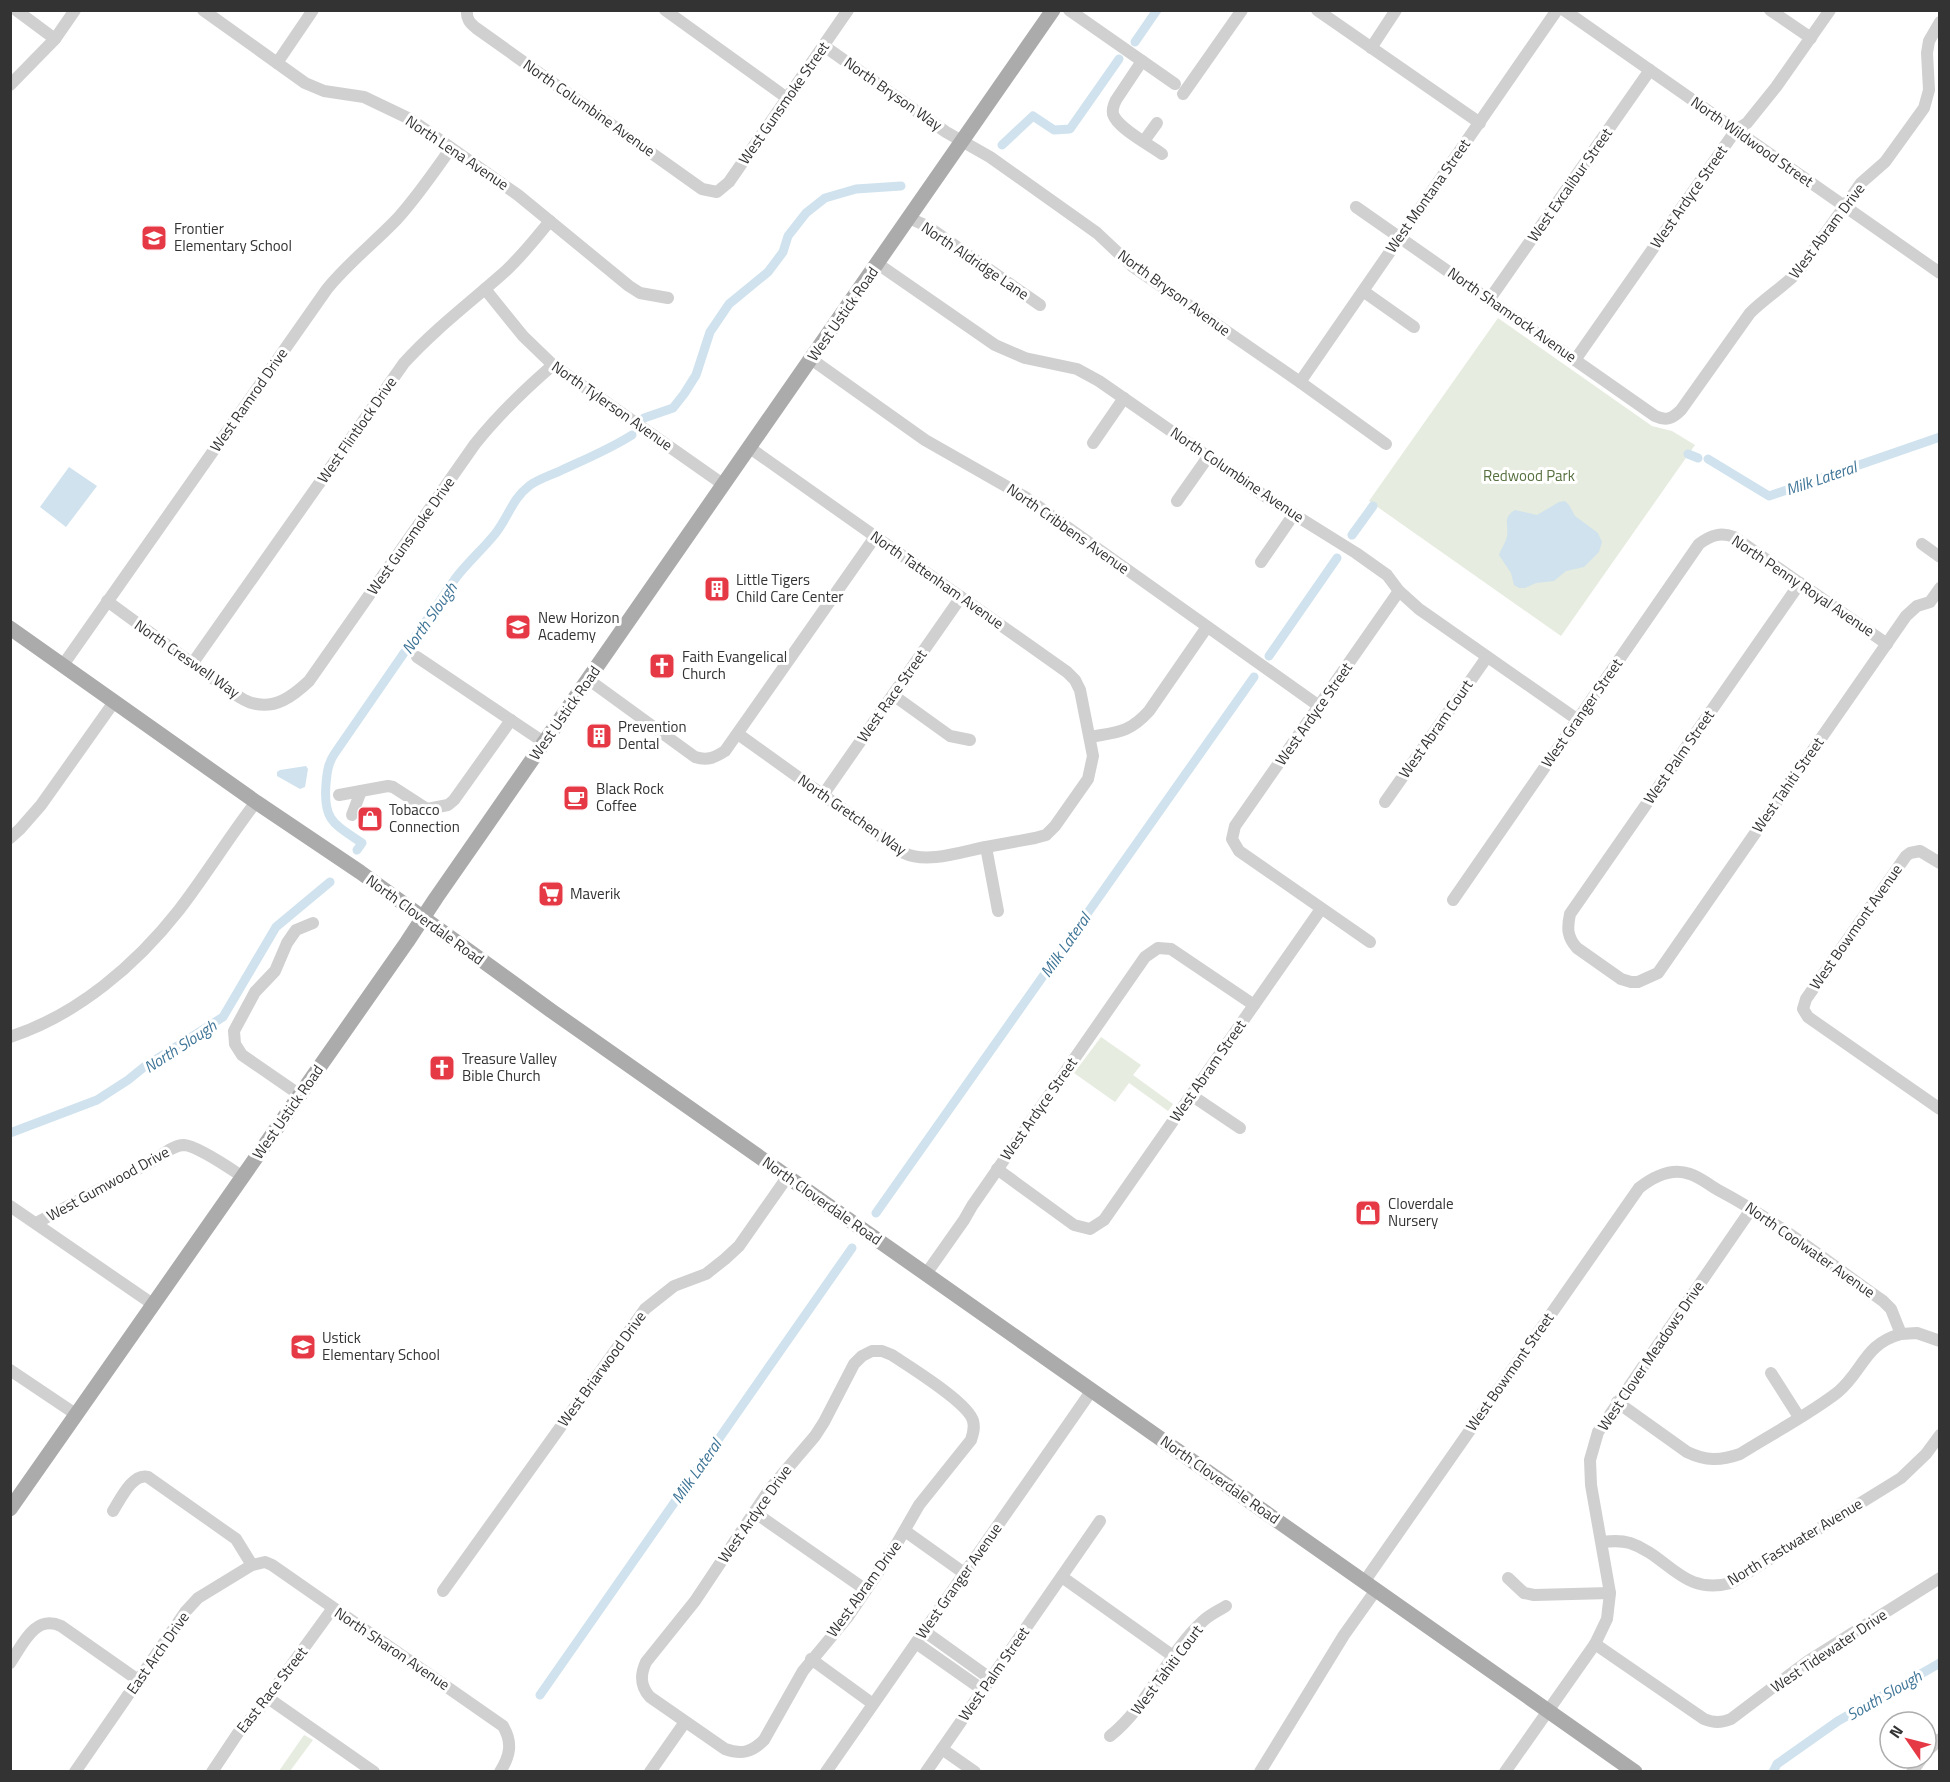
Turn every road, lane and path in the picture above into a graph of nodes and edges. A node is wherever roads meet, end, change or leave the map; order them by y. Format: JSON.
{"nodes":[{"id":1,"x":16,"y":10,"type":"edge"},
{"id":2,"x":75,"y":10,"type":"edge"},
{"id":3,"x":203,"y":10,"type":"edge"},
{"id":4,"x":313,"y":10,"type":"edge"},
{"id":5,"x":665,"y":10,"type":"edge"},
{"id":6,"x":848,"y":10,"type":"edge"},
{"id":7,"x":1053,"y":10,"type":"edge"},
{"id":8,"x":1069,"y":10,"type":"edge"},
{"id":9,"x":1242,"y":10,"type":"edge"},
{"id":10,"x":1317,"y":10,"type":"edge"},
{"id":11,"x":1396,"y":10,"type":"edge"},
{"id":12,"x":1557,"y":10,"type":"edge"},
{"id":13,"x":1564,"y":10,"type":"edge"},
{"id":14,"x":1770,"y":10,"type":"edge"},
{"id":15,"x":1830,"y":10,"type":"edge"},
{"id":16,"x":467,"y":13,"type":"edge"},
{"id":17,"x":1940,"y":21,"type":"edge"},
{"id":18,"x":1810,"y":38,"type":"junction"},
{"id":19,"x":55,"y":39,"type":"junction"},
{"id":20,"x":824,"y":46,"type":"junction"},
{"id":21,"x":1371,"y":48,"type":"junction"},
{"id":22,"x":1142,"y":62,"type":"junction"},
{"id":23,"x":277,"y":63,"type":"junction"},
{"id":24,"x":1650,"y":70,"type":"junction"},
{"id":25,"x":1175,"y":84,"type":"dead end"},
{"id":26,"x":10,"y":85,"type":"edge"},
{"id":27,"x":1184,"y":94,"type":"dead end"},
{"id":28,"x":788,"y":98,"type":"junction"},
{"id":29,"x":1157,"y":123,"type":"dead end"},
{"id":30,"x":1480,"y":123,"type":"junction"},
{"id":31,"x":1736,"y":130,"type":"junction"},
{"id":32,"x":963,"y":141,"type":"junction"},
{"id":33,"x":1144,"y":141,"type":"junction"},
{"id":34,"x":451,"y":148,"type":"junction"},
{"id":35,"x":1162,"y":154,"type":"dead end"},
{"id":36,"x":717,"y":192,"type":"joint"},
{"id":37,"x":1356,"y":207,"type":"dead end"},
{"id":38,"x":1845,"y":207,"type":"junction"},
{"id":39,"x":909,"y":218,"type":"junction"},
{"id":40,"x":550,"y":221,"type":"junction"},
{"id":41,"x":1400,"y":237,"type":"junction"},
{"id":42,"x":878,"y":264,"type":"junction"},
{"id":43,"x":1940,"y":273,"type":"edge"},
{"id":44,"x":485,"y":289,"type":"junction"},
{"id":45,"x":1363,"y":291,"type":"junction"},
{"id":46,"x":668,"y":298,"type":"dead end"},
{"id":47,"x":1489,"y":300,"type":"junction"},
{"id":48,"x":1040,"y":305,"type":"dead end"},
{"id":49,"x":1414,"y":327,"type":"dead end"},
{"id":50,"x":811,"y":359,"type":"junction"},
{"id":51,"x":1575,"y":360,"type":"junction"},
{"id":52,"x":553,"y":365,"type":"junction"},
{"id":53,"x":1300,"y":381,"type":"junction"},
{"id":54,"x":1124,"y":398,"type":"junction"},
{"id":55,"x":1669,"y":419,"type":"joint"},
{"id":56,"x":1093,"y":443,"type":"dead end"},
{"id":57,"x":1386,"y":444,"type":"dead end"},
{"id":58,"x":750,"y":448,"type":"junction"},
{"id":59,"x":1208,"y":457,"type":"junction"},
{"id":60,"x":724,"y":484,"type":"junction"},
{"id":61,"x":1177,"y":501,"type":"dead end"},
{"id":62,"x":1294,"y":514,"type":"junction"},
{"id":63,"x":1718,"y":534,"type":"joint"},
{"id":64,"x":875,"y":537,"type":"junction"},
{"id":65,"x":1922,"y":544,"type":"dead end"},
{"id":66,"x":1940,"y":557,"type":"edge"},
{"id":67,"x":1261,"y":561,"type":"dead end"},
{"id":68,"x":1800,"y":583,"type":"junction"},
{"id":69,"x":1940,"y":588,"type":"edge"},
{"id":70,"x":1400,"y":591,"type":"junction"},
{"id":71,"x":961,"y":597,"type":"junction"},
{"id":72,"x":107,"y":602,"type":"junction"},
{"id":73,"x":1935,"y":603,"type":"edge"},
{"id":74,"x":1207,"y":627,"type":"junction"},
{"id":75,"x":10,"y":628,"type":"edge"},
{"id":76,"x":1887,"y":644,"type":"junction"},
{"id":77,"x":417,"y":657,"type":"dead end"},
{"id":78,"x":1487,"y":657,"type":"junction"},
{"id":79,"x":192,"y":664,"type":"junction"},
{"id":80,"x":63,"y":665,"type":"junction"},
{"id":81,"x":589,"y":680,"type":"junction"},
{"id":82,"x":893,"y":696,"type":"junction"},
{"id":83,"x":114,"y":702,"type":"junction"},
{"id":84,"x":271,"y":705,"type":"joint"},
{"id":85,"x":1319,"y":706,"type":"junction"},
{"id":86,"x":511,"y":720,"type":"junction"},
{"id":87,"x":1578,"y":720,"type":"junction"},
{"id":88,"x":738,"y":734,"type":"junction"},
{"id":89,"x":1090,"y":737,"type":"junction"},
{"id":90,"x":970,"y":740,"type":"dead end"},
{"id":91,"x":545,"y":743,"type":"junction"},
{"id":92,"x":361,"y":791,"type":"junction"},
{"id":93,"x":339,"y":795,"type":"dead end"},
{"id":94,"x":824,"y":795,"type":"junction"},
{"id":95,"x":256,"y":802,"type":"junction"},
{"id":96,"x":1386,"y":802,"type":"dead end"},
{"id":97,"x":352,"y":815,"type":"dead end"},
{"id":98,"x":10,"y":838,"type":"edge"},
{"id":99,"x":986,"y":847,"type":"junction"},
{"id":100,"x":1940,"y":863,"type":"edge"},
{"id":101,"x":1453,"y":900,"type":"dead end"},
{"id":102,"x":1321,"y":909,"type":"junction"},
{"id":103,"x":998,"y":911,"type":"dead end"},
{"id":104,"x":423,"y":919,"type":"junction"},
{"id":105,"x":313,"y":923,"type":"dead end"},
{"id":106,"x":1370,"y":942,"type":"dead end"},
{"id":107,"x":1638,"y":982,"type":"joint"},
{"id":108,"x":1254,"y":1005,"type":"junction"},
{"id":109,"x":10,"y":1037,"type":"edge"},
{"id":110,"x":300,"y":1095,"type":"junction"},
{"id":111,"x":1191,"y":1095,"type":"junction"},
{"id":112,"x":1940,"y":1108,"type":"edge"},
{"id":113,"x":1240,"y":1128,"type":"dead end"},
{"id":114,"x":997,"y":1169,"type":"junction"},
{"id":115,"x":1665,"y":1173,"type":"joint"},
{"id":116,"x":788,"y":1176,"type":"junction"},
{"id":117,"x":243,"y":1177,"type":"junction"},
{"id":118,"x":10,"y":1206,"type":"edge"},
{"id":119,"x":1752,"y":1208,"type":"junction"},
{"id":120,"x":36,"y":1223,"type":"junction"},
{"id":121,"x":926,"y":1274,"type":"junction"},
{"id":122,"x":154,"y":1305,"type":"junction"},
{"id":123,"x":1901,"y":1334,"type":"junction"},
{"id":124,"x":1940,"y":1341,"type":"edge"},
{"id":125,"x":872,"y":1350,"type":"joint"},
{"id":126,"x":10,"y":1370,"type":"edge"},
{"id":127,"x":1771,"y":1373,"type":"dead end"},
{"id":128,"x":1092,"y":1390,"type":"junction"},
{"id":129,"x":1617,"y":1402,"type":"junction"},
{"id":130,"x":76,"y":1415,"type":"junction"},
{"id":131,"x":1799,"y":1417,"type":"junction"},
{"id":132,"x":1940,"y":1435,"type":"edge"},
{"id":133,"x":10,"y":1509,"type":"edge"},
{"id":134,"x":113,"y":1510,"type":"dead end"},
{"id":135,"x":754,"y":1512,"type":"junction"},
{"id":136,"x":1100,"y":1521,"type":"dead end"},
{"id":137,"x":905,"y":1532,"type":"junction"},
{"id":138,"x":1602,"y":1542,"type":"junction"},
{"id":139,"x":265,"y":1562,"type":"joint"},
{"id":140,"x":252,"y":1565,"type":"junction"},
{"id":141,"x":964,"y":1573,"type":"junction"},
{"id":142,"x":1062,"y":1577,"type":"junction"},
{"id":143,"x":1508,"y":1578,"type":"dead end"},
{"id":144,"x":1940,"y":1578,"type":"edge"},
{"id":145,"x":1370,"y":1586,"type":"junction"},
{"id":146,"x":866,"y":1590,"type":"junction"},
{"id":147,"x":443,"y":1591,"type":"dead end"},
{"id":148,"x":1610,"y":1593,"type":"junction"},
{"id":149,"x":1226,"y":1606,"type":"dead end"},
{"id":150,"x":333,"y":1608,"type":"junction"},
{"id":151,"x":924,"y":1631,"type":"junction"},
{"id":152,"x":916,"y":1642,"type":"junction"},
{"id":153,"x":1595,"y":1644,"type":"junction"},
{"id":154,"x":1173,"y":1656,"type":"junction"},
{"id":155,"x":811,"y":1659,"type":"junction"},
{"id":156,"x":10,"y":1663,"type":"edge"},
{"id":157,"x":991,"y":1679,"type":"junction"},
{"id":158,"x":138,"y":1680,"type":"junction"},
{"id":159,"x":983,"y":1690,"type":"junction"},
{"id":160,"x":268,"y":1698,"type":"junction"},
{"id":161,"x":873,"y":1704,"type":"junction"},
{"id":162,"x":1548,"y":1711,"type":"junction"},
{"id":163,"x":685,"y":1722,"type":"junction"},
{"id":164,"x":1110,"y":1736,"type":"dead end"},
{"id":165,"x":942,"y":1749,"type":"junction"},
{"id":166,"x":75,"y":1772,"type":"edge"},
{"id":167,"x":212,"y":1772,"type":"edge"},
{"id":168,"x":374,"y":1772,"type":"edge"},
{"id":169,"x":500,"y":1772,"type":"edge"},
{"id":170,"x":650,"y":1772,"type":"edge"},
{"id":171,"x":826,"y":1772,"type":"edge"},
{"id":172,"x":926,"y":1772,"type":"edge"},
{"id":173,"x":975,"y":1772,"type":"edge"},
{"id":174,"x":1260,"y":1772,"type":"edge"},
{"id":175,"x":1505,"y":1772,"type":"edge"},
{"id":176,"x":1635,"y":1772,"type":"edge"}],
"edges":[{"from":1,"to":19,"type":"street"},
{"from":2,"to":19,"type":"street"},
{"from":3,"to":23,"type":"street","name":"North Lena Avenue"},
{"from":4,"to":23,"type":"street"},
{"from":5,"to":28,"type":"street"},
{"from":6,"to":20,"type":"street","name":"West Gunsmoke Street"},
{"from":7,"to":32,"type":"main road","name":"West Ustick Road"},
{"from":8,"to":22,"type":"street"},
{"from":9,"to":27,"type":"street"},
{"from":10,"to":21,"type":"street"},
{"from":11,"to":21,"type":"street"},
{"from":12,"to":30,"type":"street","name":"West Montana Street"},
{"from":13,"to":24,"type":"street","name":"North Wildwood Street"},
{"from":14,"to":18,"type":"street"},
{"from":15,"to":18,"type":"street","name":"West Ardyce Street"},
{"from":16,"to":36,"type":"street","name":"North Columbine Avenue"},
{"from":17,"to":38,"type":"street","name":"West Abram Drive"},
{"from":18,"to":31,"type":"street","name":"West Ardyce Street"},
{"from":19,"to":26,"type":"street"},
{"from":20,"to":28,"type":"street","name":"West Gunsmoke Street"},
{"from":20,"to":32,"type":"street","name":"North Bryson Way"},
{"from":21,"to":30,"type":"street"},
{"from":22,"to":25,"type":"street"},
{"from":22,"to":33,"type":"street"},
{"from":23,"to":34,"type":"street","name":"North Lena Avenue"},
{"from":24,"to":31,"type":"street","name":"North Wildwood Street"},
{"from":24,"to":47,"type":"street","name":"West Excalibur Street"},
{"from":28,"to":36,"type":"street","name":"West Gunsmoke Street"},
{"from":29,"to":33,"type":"street"},
{"from":30,"to":41,"type":"street","name":"West Montana Street"},
{"from":31,"to":38,"type":"street","name":"North Wildwood Street"},
{"from":31,"to":51,"type":"street","name":"West Ardyce Street"},
{"from":32,"to":39,"type":"main road","name":"West Ustick Road"},
{"from":32,"to":53,"type":"street","name":"North Bryson Avenue"},
{"from":33,"to":35,"type":"street"},
{"from":34,"to":40,"type":"street","name":"North Lena Avenue"},
{"from":34,"to":72,"type":"street","name":"West Ramrod Drive"},
{"from":37,"to":41,"type":"street","name":"North Shamrock Avenue"},
{"from":38,"to":43,"type":"street","name":"North Wildwood Street"},
{"from":38,"to":55,"type":"street","name":"West Abram Drive"},
{"from":39,"to":42,"type":"main road","name":"West Ustick Road"},
{"from":39,"to":48,"type":"street","name":"North Aldridge Lane"},
{"from":40,"to":44,"type":"street","name":"West Flintlock Drive"},
{"from":40,"to":46,"type":"street","name":"North Lena Avenue"},
{"from":41,"to":45,"type":"street","name":"West Montana Street"},
{"from":41,"to":47,"type":"street","name":"North Shamrock Avenue"},
{"from":42,"to":50,"type":"main road","name":"West Ustick Road"},
{"from":42,"to":54,"type":"street","name":"North Columbine Avenue"},
{"from":44,"to":52,"type":"street","name":"North Tylerson Avenue"},
{"from":44,"to":79,"type":"street","name":"West Flintlock Drive"},
{"from":45,"to":49,"type":"street"},
{"from":45,"to":53,"type":"street","name":"West Montana Street"},
{"from":47,"to":51,"type":"street","name":"North Shamrock Avenue"},
{"from":50,"to":58,"type":"main road","name":"West Ustick Road"},
{"from":50,"to":74,"type":"street","name":"North Cribbens Avenue"},
{"from":51,"to":55,"type":"street","name":"North Shamrock Avenue"},
{"from":52,"to":60,"type":"street","name":"North Tylerson Avenue"},
{"from":52,"to":84,"type":"street","name":"West Gunsmoke Drive"},
{"from":53,"to":57,"type":"street","name":"North Bryson Avenue"},
{"from":54,"to":56,"type":"street"},
{"from":54,"to":59,"type":"street","name":"North Columbine Avenue"},
{"from":58,"to":60,"type":"main road","name":"West Ustick Road"},
{"from":58,"to":64,"type":"street","name":"North Tattenham Avenue"},
{"from":59,"to":61,"type":"street"},
{"from":59,"to":62,"type":"street","name":"North Columbine Avenue"},
{"from":60,"to":81,"type":"main road","name":"West Ustick Road"},
{"from":62,"to":67,"type":"street"},
{"from":62,"to":70,"type":"street","name":"North Columbine Avenue"},
{"from":63,"to":68,"type":"street","name":"North Penny Royal Avenue"},
{"from":63,"to":87,"type":"street","name":"West Granger Street"},
{"from":64,"to":71,"type":"street","name":"North Tattenham Avenue"},
{"from":64,"to":88,"type":"street"},
{"from":65,"to":66,"type":"street"},
{"from":68,"to":76,"type":"street","name":"North Penny Royal Avenue"},
{"from":68,"to":107,"type":"street","name":"West Palm Street"},
{"from":69,"to":73,"type":"street","name":"West Tahiti Street"},
{"from":70,"to":78,"type":"street","name":"North Columbine Avenue"},
{"from":70,"to":85,"type":"street","name":"West Ardyce Street"},
{"from":71,"to":82,"type":"street","name":"West Race Street"},
{"from":71,"to":89,"type":"street","name":"North Tattenham Avenue"},
{"from":72,"to":79,"type":"street","name":"North Creswell Way"},
{"from":72,"to":80,"type":"street","name":"West Ramrod Drive"},
{"from":73,"to":76,"type":"street","name":"West Tahiti Street"},
{"from":74,"to":85,"type":"street","name":"North Cribbens Avenue"},
{"from":74,"to":89,"type":"street"},
{"from":75,"to":80,"type":"main road","name":"North Cloverdale Road"},
{"from":76,"to":107,"type":"street","name":"West Tahiti Street"},
{"from":77,"to":86,"type":"street"},
{"from":78,"to":87,"type":"street","name":"North Columbine Avenue"},
{"from":78,"to":96,"type":"street","name":"West Abram Court"},
{"from":79,"to":84,"type":"street","name":"North Creswell Way"},
{"from":80,"to":83,"type":"main road","name":"North Cloverdale Road"},
{"from":81,"to":88,"type":"street"},
{"from":81,"to":91,"type":"main road","name":"West Ustick Road"},
{"from":82,"to":90,"type":"street"},
{"from":82,"to":94,"type":"street","name":"West Race Street"},
{"from":83,"to":95,"type":"main road","name":"North Cloverdale Road"},
{"from":83,"to":98,"type":"street"},
{"from":85,"to":102,"type":"street","name":"West Ardyce Street"},
{"from":86,"to":91,"type":"street"},
{"from":86,"to":92,"type":"street"},
{"from":87,"to":101,"type":"street","name":"West Granger Street"},
{"from":88,"to":94,"type":"street","name":"North Gretchen Way"},
{"from":89,"to":99,"type":"street","name":"North Tattenham Avenue"},
{"from":91,"to":104,"type":"main road","name":"West Ustick Road"},
{"from":92,"to":93,"type":"street"},
{"from":92,"to":97,"type":"street"},
{"from":94,"to":99,"type":"street","name":"North Gretchen Way"},
{"from":95,"to":104,"type":"main road","name":"North Cloverdale Road"},
{"from":95,"to":109,"type":"street"},
{"from":99,"to":103,"type":"street"},
{"from":100,"to":112,"type":"street","name":"West Bowmont Avenue"},
{"from":102,"to":106,"type":"street"},
{"from":102,"to":108,"type":"street","name":"West Abram Street"},
{"from":104,"to":110,"type":"main road","name":"West Ustick Road"},
{"from":104,"to":116,"type":"main road","name":"North Cloverdale Road"},
{"from":105,"to":110,"type":"street"},
{"from":108,"to":111,"type":"street","name":"West Abram Street"},
{"from":108,"to":114,"type":"street","name":"West Ardyce Street"},
{"from":110,"to":117,"type":"main road","name":"West Ustick Road"},
{"from":111,"to":113,"type":"street"},
{"from":111,"to":114,"type":"street","name":"West Abram Street"},
{"from":114,"to":121,"type":"street","name":"West Ardyce Street"},
{"from":115,"to":119,"type":"street","name":"North Coolwater Avenue"},
{"from":115,"to":145,"type":"street","name":"West Bowmont Street"},
{"from":116,"to":121,"type":"main road","name":"North Cloverdale Road"},
{"from":116,"to":147,"type":"street","name":"West Briarwood Drive"},
{"from":117,"to":120,"type":"street","name":"West Gumwood Drive"},
{"from":117,"to":122,"type":"main road","name":"West Ustick Road"},
{"from":118,"to":120,"type":"street"},
{"from":119,"to":123,"type":"street","name":"North Coolwater Avenue"},
{"from":119,"to":129,"type":"street","name":"West Clover Meadows Drive"},
{"from":120,"to":122,"type":"street"},
{"from":121,"to":128,"type":"main road","name":"North Cloverdale Road"},
{"from":122,"to":130,"type":"main road","name":"West Ustick Road"},
{"from":123,"to":124,"type":"street"},
{"from":123,"to":131,"type":"street"},
{"from":125,"to":135,"type":"street","name":"West Ardyce Drive"},
{"from":125,"to":137,"type":"street","name":"West Abram Drive"},
{"from":126,"to":130,"type":"street"},
{"from":127,"to":131,"type":"street"},
{"from":128,"to":141,"type":"street","name":"West Granger Avenue"},
{"from":128,"to":145,"type":"main road","name":"North Cloverdale Road"},
{"from":129,"to":131,"type":"street"},
{"from":129,"to":138,"type":"street","name":"West Clover Meadows Drive"},
{"from":130,"to":133,"type":"main road","name":"West Ustick Road"},
{"from":132,"to":138,"type":"street","name":"North Fastwater Avenue"},
{"from":134,"to":140,"type":"street"},
{"from":135,"to":146,"type":"street"},
{"from":135,"to":163,"type":"street","name":"West Ardyce Drive"},
{"from":136,"to":142,"type":"street","name":"West Palm Street"},
{"from":137,"to":141,"type":"street"},
{"from":137,"to":146,"type":"street","name":"West Abram Drive"},
{"from":138,"to":148,"type":"street","name":"West Clover Meadows Drive"},
{"from":139,"to":140,"type":"street","name":"East Arch Drive"},
{"from":139,"to":150,"type":"street","name":"North Sharon Avenue"},
{"from":140,"to":158,"type":"street","name":"East Arch Drive"},
{"from":141,"to":151,"type":"street","name":"West Granger Avenue"},
{"from":142,"to":154,"type":"street"},
{"from":142,"to":157,"type":"street","name":"West Palm Street"},
{"from":143,"to":148,"type":"street"},
{"from":144,"to":153,"type":"street","name":"West Tidewater Drive"},
{"from":145,"to":162,"type":"main road","name":"North Cloverdale Road"},
{"from":145,"to":174,"type":"street","name":"West Bowmont Street"},
{"from":146,"to":155,"type":"street","name":"West Abram Drive"},
{"from":148,"to":153,"type":"street","name":"West Clover Meadows Drive"},
{"from":149,"to":154,"type":"street","name":"West Tahiti Court"},
{"from":150,"to":160,"type":"street","name":"East Race Street"},
{"from":150,"to":169,"type":"street","name":"North Sharon Avenue"},
{"from":151,"to":152,"type":"street","name":"West Granger Avenue"},
{"from":151,"to":157,"type":"street"},
{"from":152,"to":159,"type":"street"},
{"from":152,"to":161,"type":"street","name":"West Granger Avenue"},
{"from":153,"to":162,"type":"street","name":"West Clover Meadows Drive"},
{"from":154,"to":164,"type":"street","name":"West Tahiti Court"},
{"from":155,"to":161,"type":"street"},
{"from":155,"to":163,"type":"street","name":"West Abram Drive"},
{"from":156,"to":158,"type":"street"},
{"from":157,"to":159,"type":"street","name":"West Palm Street"},
{"from":158,"to":166,"type":"street","name":"East Arch Drive"},
{"from":159,"to":165,"type":"street","name":"West Palm Street"},
{"from":160,"to":167,"type":"street","name":"East Race Street"},
{"from":160,"to":168,"type":"street"},
{"from":161,"to":171,"type":"street","name":"West Granger Avenue"},
{"from":162,"to":175,"type":"street","name":"West Clover Meadows Drive"},
{"from":162,"to":176,"type":"main road","name":"North Cloverdale Road"},
{"from":163,"to":170,"type":"street"},
{"from":165,"to":172,"type":"street","name":"West Palm Street"},
{"from":165,"to":173,"type":"street"}]}
